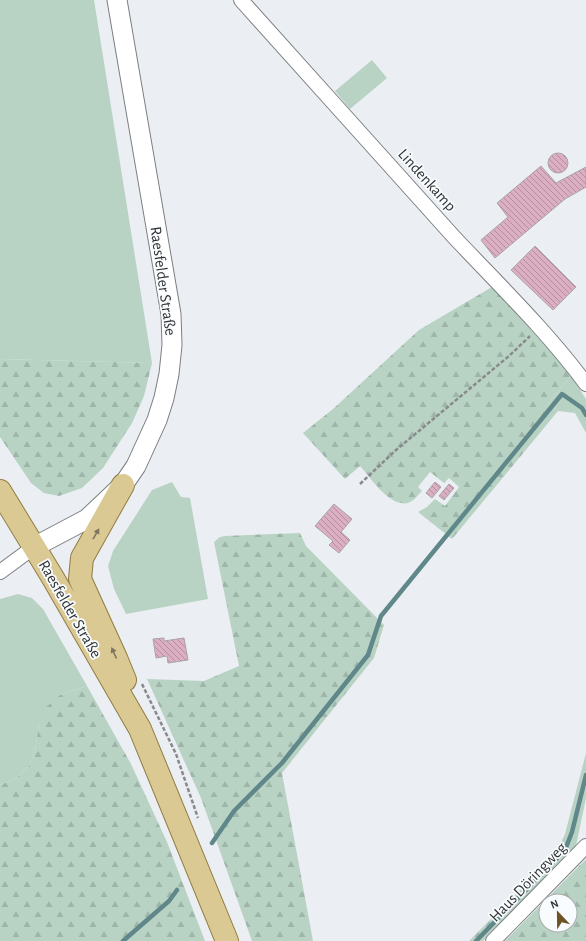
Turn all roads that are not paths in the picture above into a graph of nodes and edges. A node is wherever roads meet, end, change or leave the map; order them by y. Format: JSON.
{"nodes":[{"id":1,"x":117,"y":0,"type":"edge"},
{"id":2,"x":241,"y":0,"type":"edge"},
{"id":3,"x":586,"y":384,"type":"edge"},
{"id":4,"x":123,"y":485,"type":"junction"},
{"id":5,"x":0,"y":491,"type":"edge"},
{"id":6,"x":34,"y":547,"type":"junction"},
{"id":7,"x":0,"y":572,"type":"edge"},
{"id":8,"x":140,"y":729,"type":"junction"},
{"id":9,"x":586,"y":846,"type":"edge"},
{"id":10,"x":227,"y":941,"type":"edge"},
{"id":11,"x":493,"y":941,"type":"edge"}],
"edges":[{"from":1,"to":4,"type":"main road","name":"Raesfelder Straße"},
{"from":2,"to":3,"type":"street","name":"Lindenkamp"},
{"from":4,"to":6,"type":"main road","name":"Raesfelder Straße"},
{"from":8,"to":4,"type":"main road","one_way":true},
{"from":5,"to":6,"type":"main road"},
{"from":6,"to":7,"type":"street"},
{"from":6,"to":8,"type":"main road","name":"Raesfelder Straße"},
{"from":8,"to":10,"type":"main road","name":"Raesfelder Straße"},
{"from":9,"to":11,"type":"street","name":"Haus Döringweg"}]}
